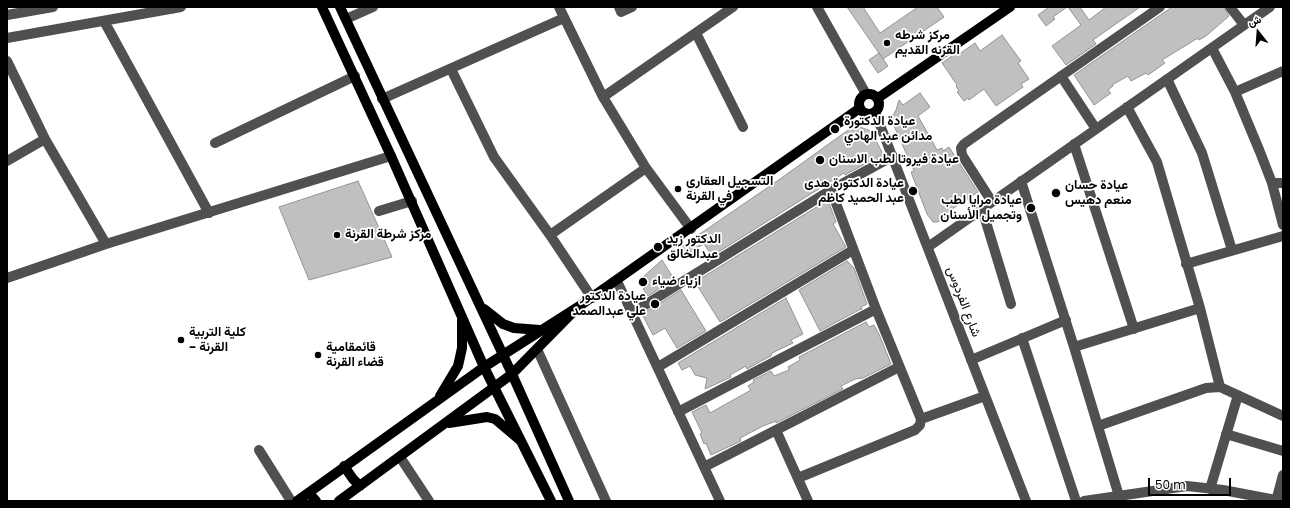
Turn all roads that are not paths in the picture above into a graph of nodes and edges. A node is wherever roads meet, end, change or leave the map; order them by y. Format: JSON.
{"nodes":[{"id":1,"x":53,"y":7,"type":"edge"},
{"id":2,"x":181,"y":7,"type":"edge"},
{"id":3,"x":322,"y":7,"type":"edge"},
{"id":4,"x":340,"y":7,"type":"edge"},
{"id":5,"x":373,"y":7,"type":"edge"},
{"id":6,"x":559,"y":7,"type":"edge"},
{"id":7,"x":619,"y":7,"type":"edge"},
{"id":8,"x":632,"y":7,"type":"edge"},
{"id":9,"x":733,"y":7,"type":"edge"},
{"id":10,"x":817,"y":7,"type":"edge"},
{"id":11,"x":1010,"y":7,"type":"edge"},
{"id":12,"x":1160,"y":7,"type":"edge"},
{"id":13,"x":1230,"y":7,"type":"edge"},
{"id":14,"x":1270,"y":7,"type":"edge"},
{"id":15,"x":28,"y":9,"type":"edge"},
{"id":16,"x":7,"y":15,"type":"edge"},
{"id":17,"x":564,"y":18,"type":"junction"},
{"id":18,"x":346,"y":19,"type":"junction"},
{"id":19,"x":104,"y":21,"type":"junction"},
{"id":20,"x":1244,"y":25,"type":"junction"},
{"id":21,"x":696,"y":33,"type":"junction"},
{"id":22,"x":7,"y":38,"type":"edge"},
{"id":23,"x":1212,"y":48,"type":"junction"},
{"id":24,"x":7,"y":61,"type":"edge"},
{"id":25,"x":451,"y":69,"type":"junction"},
{"id":26,"x":1283,"y":71,"type":"edge"},
{"id":27,"x":355,"y":76,"type":"junction"},
{"id":28,"x":1061,"y":76,"type":"junction"},
{"id":29,"x":1167,"y":79,"type":"junction"},
{"id":30,"x":1235,"y":92,"type":"junction"},
{"id":31,"x":866,"y":94,"type":"junction"},
{"id":32,"x":603,"y":97,"type":"junction"},
{"id":33,"x":878,"y":98,"type":"junction"},
{"id":34,"x":382,"y":99,"type":"junction"},
{"id":35,"x":1127,"y":107,"type":"junction"},
{"id":36,"x":860,"y":108,"type":"junction"},
{"id":37,"x":875,"y":112,"type":"junction"},
{"id":38,"x":743,"y":128,"type":"dead end"},
{"id":39,"x":1096,"y":129,"type":"junction"},
{"id":40,"x":45,"y":139,"type":"junction"},
{"id":41,"x":215,"y":143,"type":"dead end"},
{"id":42,"x":1074,"y":144,"type":"junction"},
{"id":43,"x":392,"y":156,"type":"junction"},
{"id":44,"x":893,"y":156,"type":"junction"},
{"id":45,"x":7,"y":161,"type":"edge"},
{"id":46,"x":646,"y":168,"type":"junction"},
{"id":47,"x":1022,"y":181,"type":"junction"},
{"id":48,"x":1283,"y":183,"type":"edge"},
{"id":49,"x":1272,"y":184,"type":"junction"},
{"id":50,"x":831,"y":190,"type":"junction"},
{"id":51,"x":412,"y":201,"type":"junction"},
{"id":52,"x":992,"y":202,"type":"junction"},
{"id":53,"x":982,"y":209,"type":"junction"},
{"id":54,"x":379,"y":211,"type":"dead end"},
{"id":55,"x":209,"y":213,"type":"junction"},
{"id":56,"x":1283,"y":225,"type":"edge"},
{"id":57,"x":691,"y":230,"type":"junction"},
{"id":58,"x":550,"y":235,"type":"junction"},
{"id":59,"x":1283,"y":236,"type":"edge"},
{"id":60,"x":106,"y":244,"type":"junction"},
{"id":61,"x":928,"y":247,"type":"junction"},
{"id":62,"x":853,"y":250,"type":"junction"},
{"id":63,"x":1232,"y":250,"type":"junction"},
{"id":64,"x":1186,"y":264,"type":"junction"},
{"id":65,"x":7,"y":278,"type":"edge"},
{"id":66,"x":617,"y":281,"type":"junction"},
{"id":67,"x":592,"y":298,"type":"junction"},
{"id":68,"x":1011,"y":304,"type":"dead end"},
{"id":69,"x":480,"y":305,"type":"junction"},
{"id":70,"x":578,"y":307,"type":"junction"},
{"id":71,"x":1200,"y":308,"type":"junction"},
{"id":72,"x":876,"y":309,"type":"junction"},
{"id":73,"x":632,"y":313,"type":"junction"},
{"id":74,"x":462,"y":316,"type":"junction"},
{"id":75,"x":1066,"y":320,"type":"junction"},
{"id":76,"x":1134,"y":328,"type":"junction"},
{"id":77,"x":540,"y":330,"type":"junction"},
{"id":78,"x":1022,"y":338,"type":"junction"},
{"id":79,"x":1074,"y":346,"type":"junction"},
{"id":80,"x":537,"y":349,"type":"junction"},
{"id":81,"x":503,"y":356,"type":"junction"},
{"id":82,"x":971,"y":360,"type":"junction"},
{"id":83,"x":484,"y":367,"type":"junction"},
{"id":84,"x":658,"y":367,"type":"junction"},
{"id":85,"x":899,"y":367,"type":"junction"},
{"id":86,"x":512,"y":374,"type":"junction"},
{"id":87,"x":495,"y":387,"type":"junction"},
{"id":88,"x":1220,"y":387,"type":"junction"},
{"id":89,"x":1238,"y":395,"type":"junction"},
{"id":90,"x":985,"y":396,"type":"junction"},
{"id":91,"x":438,"y":400,"type":"junction"},
{"id":92,"x":678,"y":412,"type":"junction"},
{"id":93,"x":1283,"y":416,"type":"edge"},
{"id":94,"x":921,"y":418,"type":"junction"},
{"id":95,"x":446,"y":424,"type":"junction"},
{"id":96,"x":1098,"y":426,"type":"junction"},
{"id":97,"x":776,"y":430,"type":"junction"},
{"id":98,"x":1226,"y":434,"type":"junction"},
{"id":99,"x":524,"y":444,"type":"junction"},
{"id":100,"x":259,"y":450,"type":"dead end"},
{"id":101,"x":1283,"y":451,"type":"edge"},
{"id":102,"x":400,"y":457,"type":"junction"},
{"id":103,"x":344,"y":466,"type":"junction"},
{"id":104,"x":704,"y":467,"type":"junction"},
{"id":105,"x":1283,"y":475,"type":"edge"},
{"id":106,"x":798,"y":478,"type":"junction"},
{"id":107,"x":360,"y":486,"type":"junction"},
{"id":108,"x":1210,"y":489,"type":"junction"},
{"id":109,"x":309,"y":493,"type":"junction"},
{"id":110,"x":1119,"y":496,"type":"junction"},
{"id":111,"x":1279,"y":500,"type":"edge"},
{"id":112,"x":291,"y":501,"type":"edge"},
{"id":113,"x":297,"y":501,"type":"edge"},
{"id":114,"x":316,"y":501,"type":"edge"},
{"id":115,"x":339,"y":501,"type":"edge"},
{"id":116,"x":429,"y":501,"type":"edge"},
{"id":117,"x":551,"y":501,"type":"edge"},
{"id":118,"x":569,"y":501,"type":"edge"},
{"id":119,"x":606,"y":501,"type":"edge"},
{"id":120,"x":720,"y":501,"type":"edge"},
{"id":121,"x":808,"y":501,"type":"edge"},
{"id":122,"x":1026,"y":501,"type":"edge"},
{"id":123,"x":1076,"y":501,"type":"edge"},
{"id":124,"x":1084,"y":501,"type":"edge"}],
"edges":[{"from":1,"to":15,"type":"street"},
{"from":2,"to":19,"type":"street"},
{"from":3,"to":27,"type":"main road"},
{"from":4,"to":18,"type":"main road"},
{"from":5,"to":18,"type":"street"},
{"from":6,"to":17,"type":"street"},
{"from":7,"to":8,"type":"street"},
{"from":9,"to":21,"type":"street"},
{"from":10,"to":31,"type":"street"},
{"from":11,"to":33,"type":"main road"},
{"from":12,"to":28,"type":"street"},
{"from":13,"to":20,"type":"street"},
{"from":14,"to":20,"type":"street"},
{"from":15,"to":16,"type":"street"},
{"from":17,"to":25,"type":"street"},
{"from":17,"to":32,"type":"street"},
{"from":18,"to":34,"type":"main road"},
{"from":19,"to":22,"type":"street"},
{"from":19,"to":55,"type":"street"},
{"from":20,"to":23,"type":"street"},
{"from":21,"to":32,"type":"street"},
{"from":21,"to":38,"type":"street"},
{"from":23,"to":29,"type":"street"},
{"from":23,"to":30,"type":"street"},
{"from":24,"to":40,"type":"street"},
{"from":25,"to":34,"type":"street"},
{"from":25,"to":58,"type":"street"},
{"from":26,"to":30,"type":"street"},
{"from":27,"to":41,"type":"street"},
{"from":27,"to":43,"type":"main road"},
{"from":28,"to":39,"type":"street"},
{"from":28,"to":52,"type":"street"},
{"from":29,"to":35,"type":"street"},
{"from":29,"to":63,"type":"street"},
{"from":30,"to":49,"type":"street"},
{"from":31,"to":33,"type":"main road"},
{"from":31,"to":36,"type":"main road"},
{"from":32,"to":46,"type":"street"},
{"from":33,"to":37,"type":"main road"},
{"from":34,"to":69,"type":"main road"},
{"from":35,"to":39,"type":"street"},
{"from":35,"to":64,"type":"street"},
{"from":36,"to":37,"type":"main road"},
{"from":36,"to":57,"type":"main road"},
{"from":37,"to":44,"type":"street","name":"شارع الفردوس"},
{"from":39,"to":42,"type":"street"},
{"from":40,"to":45,"type":"street"},
{"from":40,"to":60,"type":"street"},
{"from":42,"to":47,"type":"street"},
{"from":42,"to":76,"type":"street"},
{"from":43,"to":51,"type":"main road"},
{"from":43,"to":55,"type":"street"},
{"from":44,"to":50,"type":"street"},
{"from":44,"to":61,"type":"street","name":"شارع الفردوس"},
{"from":46,"to":57,"type":"street"},
{"from":46,"to":58,"type":"street"},
{"from":47,"to":52,"type":"street"},
{"from":47,"to":75,"type":"street"},
{"from":48,"to":49,"type":"street"},
{"from":49,"to":56,"type":"street"},
{"from":50,"to":62,"type":"street"},
{"from":50,"to":73,"type":"street"},
{"from":51,"to":54,"type":"street"},
{"from":51,"to":74,"type":"main road"},
{"from":52,"to":53,"type":"street"},
{"from":53,"to":61,"type":"street"},
{"from":53,"to":68,"type":"street"},
{"from":55,"to":60,"type":"street"},
{"from":57,"to":66,"type":"main road"},
{"from":58,"to":67,"type":"street"},
{"from":59,"to":63,"type":"street"},
{"from":60,"to":65,"type":"street"},
{"from":61,"to":82,"type":"street","name":"شارع الفردوس"},
{"from":62,"to":72,"type":"street"},
{"from":62,"to":84,"type":"street"},
{"from":63,"to":64,"type":"street"},
{"from":64,"to":71,"type":"street"},
{"from":66,"to":67,"type":"main road"},
{"from":66,"to":73,"type":"street"},
{"from":67,"to":70,"type":"main road"},
{"from":69,"to":77,"type":"main road"},
{"from":69,"to":81,"type":"main road"},
{"from":70,"to":77,"type":"main road"},
{"from":70,"to":80,"type":"main road"},
{"from":71,"to":76,"type":"street"},
{"from":71,"to":88,"type":"street"},
{"from":72,"to":85,"type":"street"},
{"from":72,"to":92,"type":"street"},
{"from":73,"to":84,"type":"street"},
{"from":74,"to":83,"type":"main road"},
{"from":74,"to":91,"type":"main road"},
{"from":75,"to":78,"type":"street"},
{"from":75,"to":79,"type":"street"},
{"from":76,"to":79,"type":"street"},
{"from":77,"to":81,"type":"main road"},
{"from":78,"to":82,"type":"street"},
{"from":78,"to":123,"type":"street"},
{"from":79,"to":96,"type":"street"},
{"from":80,"to":86,"type":"main road"},
{"from":80,"to":119,"type":"street"},
{"from":81,"to":83,"type":"main road"},
{"from":81,"to":86,"type":"main road"},
{"from":82,"to":90,"type":"street","name":"شارع الفردوس"},
{"from":83,"to":87,"type":"main road"},
{"from":83,"to":91,"type":"main road"},
{"from":84,"to":92,"type":"street"},
{"from":85,"to":94,"type":"street"},
{"from":85,"to":97,"type":"street"},
{"from":86,"to":87,"type":"main road"},
{"from":86,"to":118,"type":"main road"},
{"from":87,"to":95,"type":"main road"},
{"from":87,"to":99,"type":"main road"},
{"from":88,"to":89,"type":"street"},
{"from":88,"to":96,"type":"street"},
{"from":89,"to":93,"type":"street"},
{"from":89,"to":98,"type":"street"},
{"from":90,"to":94,"type":"street"},
{"from":90,"to":122,"type":"street","name":"شارع الفردوس"},
{"from":91,"to":103,"type":"main road"},
{"from":92,"to":104,"type":"street"},
{"from":94,"to":106,"type":"street"},
{"from":95,"to":99,"type":"main road"},
{"from":95,"to":102,"type":"main road"},
{"from":96,"to":110,"type":"street"},
{"from":97,"to":104,"type":"street"},
{"from":97,"to":106,"type":"street"},
{"from":98,"to":101,"type":"street"},
{"from":98,"to":108,"type":"street"},
{"from":99,"to":117,"type":"main road"},
{"from":100,"to":112,"type":"street"},
{"from":102,"to":107,"type":"main road"},
{"from":102,"to":116,"type":"street"},
{"from":103,"to":107,"type":"main road"},
{"from":103,"to":109,"type":"main road"},
{"from":104,"to":120,"type":"street"},
{"from":105,"to":111,"type":"street"},
{"from":106,"to":121,"type":"street"},
{"from":107,"to":115,"type":"main road"},
{"from":108,"to":110,"type":"street"},
{"from":108,"to":111,"type":"street"},
{"from":109,"to":113,"type":"main road"},
{"from":109,"to":114,"type":"main road"},
{"from":110,"to":124,"type":"street"}]}
